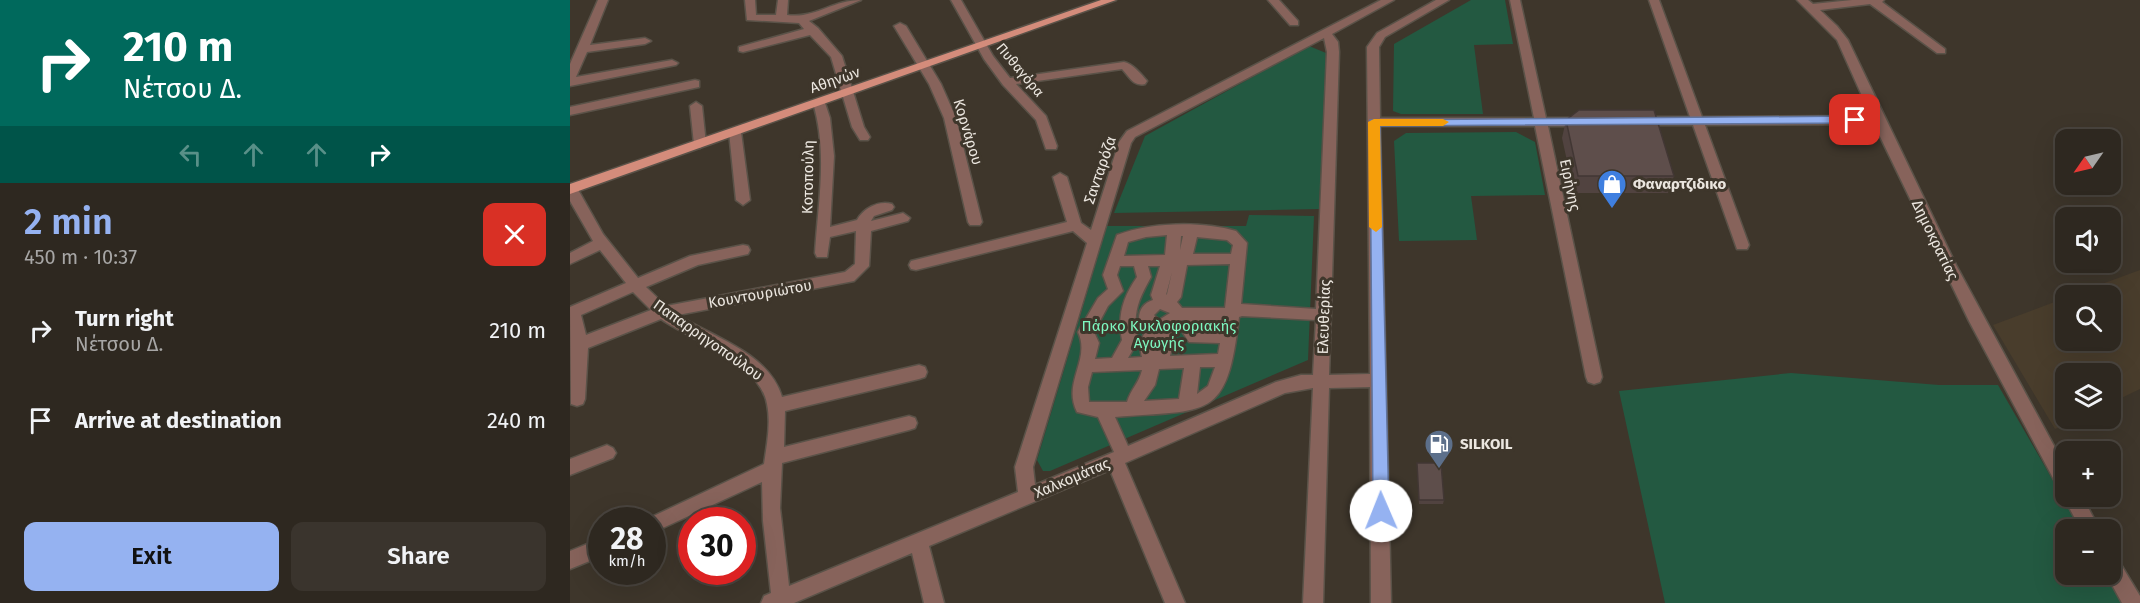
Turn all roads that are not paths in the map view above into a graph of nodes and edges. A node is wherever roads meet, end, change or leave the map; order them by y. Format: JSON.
{"nodes":[{"id":1,"x":603,"y":0,"type":"edge"},
{"id":2,"x":750,"y":0,"type":"edge"},
{"id":3,"x":783,"y":0,"type":"edge"},
{"id":4,"x":856,"y":0,"type":"edge"},
{"id":5,"x":970,"y":0,"type":"edge"},
{"id":6,"x":1111,"y":0,"type":"edge"},
{"id":7,"x":1273,"y":0,"type":"edge"},
{"id":8,"x":1389,"y":0,"type":"edge"},
{"id":9,"x":1444,"y":0,"type":"edge"},
{"id":10,"x":1515,"y":0,"type":"edge"},
{"id":11,"x":1654,"y":0,"type":"edge"},
{"id":12,"x":1876,"y":0,"type":"edge"},
{"id":13,"x":952,"y":2,"type":"edge"},
{"id":14,"x":1807,"y":4,"type":"edge"},
{"id":15,"x":786,"y":19,"type":"junction"},
{"id":16,"x":802,"y":20,"type":"junction"},
{"id":17,"x":1294,"y":23,"type":"dead end"},
{"id":18,"x":900,"y":26,"type":"dead end"},
{"id":19,"x":814,"y":30,"type":"junction"},
{"id":20,"x":1326,"y":33,"type":"junction"},
{"id":21,"x":645,"y":41,"type":"dead end"},
{"id":22,"x":981,"y":46,"type":"junction"},
{"id":23,"x":582,"y":49,"type":"junction"},
{"id":24,"x":743,"y":49,"type":"dead end"},
{"id":25,"x":1941,"y":51,"type":"dead end"},
{"id":26,"x":672,"y":63,"type":"dead end"},
{"id":27,"x":924,"y":67,"type":"junction"},
{"id":28,"x":570,"y":80,"type":"edge"},
{"id":29,"x":1141,"y":81,"type":"dead end"},
{"id":30,"x":1007,"y":82,"type":"junction"},
{"id":31,"x":695,"y":84,"type":"dead end"},
{"id":32,"x":846,"y":94,"type":"junction"},
{"id":33,"x":819,"y":103,"type":"junction"},
{"id":34,"x":696,"y":106,"type":"dead end"},
{"id":35,"x":570,"y":111,"type":"edge"},
{"id":36,"x":1878,"y":120,"type":"junction"},
{"id":37,"x":1698,"y":121,"type":"junction"},
{"id":38,"x":1374,"y":122,"type":"junction"},
{"id":39,"x":1540,"y":122,"type":"junction"},
{"id":40,"x":1596,"y":122,"type":"edge"},
{"id":41,"x":1619,"y":122,"type":"edge"},
{"id":42,"x":735,"y":132,"type":"junction"},
{"id":43,"x":864,"y":137,"type":"dead end"},
{"id":44,"x":700,"y":144,"type":"junction"},
{"id":45,"x":1052,"y":146,"type":"dead end"},
{"id":46,"x":1060,"y":177,"type":"dead end"},
{"id":47,"x":570,"y":189,"type":"edge"},
{"id":48,"x":743,"y":200,"type":"dead end"},
{"id":49,"x":887,"y":207,"type":"dead end"},
{"id":50,"x":903,"y":218,"type":"dead end"},
{"id":51,"x":975,"y":222,"type":"dead end"},
{"id":52,"x":1075,"y":225,"type":"junction"},
{"id":53,"x":862,"y":226,"type":"junction"},
{"id":54,"x":1174,"y":231,"type":"junction"},
{"id":55,"x":1191,"y":232,"type":"junction"},
{"id":56,"x":822,"y":234,"type":"junction"},
{"id":57,"x":1094,"y":241,"type":"junction"},
{"id":58,"x":604,"y":242,"type":"junction"},
{"id":59,"x":1742,"y":245,"type":"dead end"},
{"id":60,"x":743,"y":250,"type":"dead end"},
{"id":61,"x":822,"y":253,"type":"dead end"},
{"id":62,"x":570,"y":259,"type":"edge"},
{"id":63,"x":1238,"y":259,"type":"junction"},
{"id":64,"x":1139,"y":260,"type":"junction"},
{"id":65,"x":1172,"y":260,"type":"junction"},
{"id":66,"x":1114,"y":261,"type":"junction"},
{"id":67,"x":916,"y":265,"type":"dead end"},
{"id":68,"x":637,"y":286,"type":"junction"},
{"id":69,"x":1162,"y":303,"type":"junction"},
{"id":70,"x":571,"y":312,"type":"edge"},
{"id":71,"x":663,"y":312,"type":"junction"},
{"id":72,"x":1131,"y":312,"type":"junction"},
{"id":73,"x":1147,"y":312,"type":"junction"},
{"id":74,"x":1178,"y":314,"type":"junction"},
{"id":75,"x":1195,"y":314,"type":"junction"},
{"id":76,"x":1232,"y":314,"type":"junction"},
{"id":77,"x":1324,"y":315,"type":"junction"},
{"id":78,"x":1160,"y":327,"type":"junction"},
{"id":79,"x":1228,"y":338,"type":"junction"},
{"id":80,"x":575,"y":346,"type":"edge"},
{"id":81,"x":1224,"y":360,"type":"junction"},
{"id":82,"x":1193,"y":361,"type":"junction"},
{"id":83,"x":1152,"y":363,"type":"junction"},
{"id":84,"x":1119,"y":364,"type":"junction"},
{"id":85,"x":1086,"y":366,"type":"junction"},
{"id":86,"x":919,"y":372,"type":"dead end"},
{"id":87,"x":1594,"y":377,"type":"dead end"},
{"id":88,"x":1378,"y":380,"type":"junction"},
{"id":89,"x":1323,"y":381,"type":"junction"},
{"id":90,"x":1147,"y":385,"type":"junction"},
{"id":91,"x":577,"y":399,"type":"dead end"},
{"id":92,"x":1187,"y":404,"type":"junction"},
{"id":93,"x":775,"y":406,"type":"junction"},
{"id":94,"x":1134,"y":408,"type":"junction"},
{"id":95,"x":1151,"y":408,"type":"junction"},
{"id":96,"x":1104,"y":411,"type":"junction"},
{"id":97,"x":909,"y":423,"type":"dead end"},
{"id":98,"x":607,"y":453,"type":"dead end"},
{"id":99,"x":1119,"y":458,"type":"junction"},
{"id":100,"x":774,"y":463,"type":"junction"},
{"id":101,"x":2055,"y":465,"type":"edge"},
{"id":102,"x":570,"y":467,"type":"edge"},
{"id":103,"x":1028,"y":496,"type":"junction"},
{"id":104,"x":666,"y":518,"type":"edge"},
{"id":105,"x":919,"y":542,"type":"junction"},
{"id":106,"x":588,"y":553,"type":"edge"},
{"id":107,"x":570,"y":560,"type":"edge"},
{"id":108,"x":2121,"y":583,"type":"edge"},
{"id":109,"x":778,"y":602,"type":"edge"},
{"id":110,"x":934,"y":603,"type":"edge"},
{"id":111,"x":1175,"y":603,"type":"edge"},
{"id":112,"x":1313,"y":603,"type":"edge"},
{"id":113,"x":1381,"y":603,"type":"edge"},
{"id":114,"x":2133,"y":603,"type":"edge"}],
"edges":[{"from":1,"to":23,"type":"street"},
{"from":2,"to":15,"type":"street"},
{"from":3,"to":15,"type":"street"},
{"from":4,"to":16,"type":"street"},
{"from":5,"to":13,"type":"street"},
{"from":6,"to":22,"type":"main road","name":"Αθηνών"},
{"from":7,"to":17,"type":"street"},
{"from":8,"to":20,"type":"street","name":"Σανταρόζα"},
{"from":9,"to":38,"type":"street"},
{"from":10,"to":39,"type":"street","name":"Ειρήνης"},
{"from":11,"to":37,"type":"street"},
{"from":12,"to":14,"type":"street"},
{"from":12,"to":25,"type":"street"},
{"from":13,"to":22,"type":"street","name":"Πυθαγόρα"},
{"from":14,"to":36,"type":"street","name":"Δημοκρατίας"},
{"from":15,"to":16,"type":"street"},
{"from":16,"to":19,"type":"street"},
{"from":18,"to":27,"type":"street","name":"Κορνάρου"},
{"from":19,"to":24,"type":"street"},
{"from":19,"to":32,"type":"street"},
{"from":20,"to":57,"type":"street","name":"Σανταρόζα"},
{"from":20,"to":77,"type":"street","name":"Ελευθερίας"},
{"from":21,"to":23,"type":"street"},
{"from":22,"to":27,"type":"main road","name":"Αθηνών"},
{"from":22,"to":30,"type":"street","name":"Πυθαγόρα"},
{"from":23,"to":28,"type":"street"},
{"from":26,"to":28,"type":"street"},
{"from":27,"to":32,"type":"main road","name":"Αθηνών"},
{"from":27,"to":51,"type":"street","name":"Κορνάρου"},
{"from":29,"to":30,"type":"street"},
{"from":30,"to":45,"type":"street","name":"Πυθαγόρα"},
{"from":31,"to":35,"type":"street"},
{"from":32,"to":33,"type":"main road","name":"Αθηνών"},
{"from":32,"to":43,"type":"street"},
{"from":33,"to":42,"type":"main road","name":"Αθηνών"},
{"from":33,"to":56,"type":"street","name":"Κοτοπούλη"},
{"from":34,"to":44,"type":"street"},
{"from":36,"to":37,"type":"street"},
{"from":36,"to":101,"type":"street","name":"Δημοκρατίας"},
{"from":37,"to":41,"type":"street"},
{"from":37,"to":59,"type":"street"},
{"from":38,"to":39,"type":"street"},
{"from":38,"to":88,"type":"street"},
{"from":39,"to":40,"type":"street"},
{"from":39,"to":87,"type":"street","name":"Ειρήνης"},
{"from":42,"to":44,"type":"main road","name":"Αθηνών"},
{"from":42,"to":48,"type":"street"},
{"from":44,"to":47,"type":"main road","name":"Αθηνών"},
{"from":46,"to":52,"type":"street"},
{"from":47,"to":58,"type":"street","name":"Παπαρρηγοπούλου"},
{"from":49,"to":53,"type":"street"},
{"from":50,"to":53,"type":"street"},
{"from":52,"to":57,"type":"street"},
{"from":52,"to":67,"type":"street"},
{"from":53,"to":56,"type":"street"},
{"from":53,"to":71,"type":"street","name":"Κουντουριώτου"},
{"from":54,"to":55,"type":"street"},
{"from":54,"to":65,"type":"street"},
{"from":54,"to":66,"type":"street"},
{"from":55,"to":63,"type":"street"},
{"from":55,"to":65,"type":"street"},
{"from":56,"to":61,"type":"street","name":"Κοτοπούλη"},
{"from":57,"to":103,"type":"street","name":"Σανταρόζα"},
{"from":58,"to":62,"type":"street"},
{"from":58,"to":68,"type":"street","name":"Παπαρρηγοπούλου"},
{"from":60,"to":68,"type":"street"},
{"from":63,"to":65,"type":"street"},
{"from":63,"to":76,"type":"street"},
{"from":64,"to":65,"type":"street"},
{"from":64,"to":66,"type":"street"},
{"from":64,"to":72,"type":"street"},
{"from":65,"to":69,"type":"street"},
{"from":66,"to":85,"type":"street"},
{"from":68,"to":70,"type":"street"},
{"from":68,"to":71,"type":"street","name":"Παπαρρηγοπούλου"},
{"from":69,"to":73,"type":"street"},
{"from":69,"to":74,"type":"street"},
{"from":70,"to":80,"type":"street"},
{"from":71,"to":80,"type":"street","name":"Κουντουριώτου"},
{"from":71,"to":93,"type":"street","name":"Παπαρρηγοπούλου"},
{"from":72,"to":73,"type":"street"},
{"from":72,"to":84,"type":"street"},
{"from":73,"to":78,"type":"street"},
{"from":74,"to":75,"type":"street"},
{"from":74,"to":78,"type":"street"},
{"from":75,"to":76,"type":"street"},
{"from":75,"to":79,"type":"street"},
{"from":76,"to":77,"type":"street"},
{"from":76,"to":79,"type":"street"},
{"from":77,"to":89,"type":"street","name":"Ελευθερίας"},
{"from":78,"to":83,"type":"street"},
{"from":79,"to":81,"type":"street"},
{"from":80,"to":91,"type":"street"},
{"from":81,"to":82,"type":"street"},
{"from":81,"to":92,"type":"street"},
{"from":82,"to":83,"type":"street"},
{"from":82,"to":92,"type":"street"},
{"from":83,"to":84,"type":"street"},
{"from":83,"to":90,"type":"street"},
{"from":84,"to":85,"type":"street"},
{"from":85,"to":96,"type":"street"},
{"from":86,"to":93,"type":"street"},
{"from":88,"to":89,"type":"street","name":"Χαλκομάτας"},
{"from":88,"to":113,"type":"street"},
{"from":89,"to":99,"type":"street","name":"Χαλκομάτας"},
{"from":89,"to":112,"type":"street","name":"Ελευθερίας"},
{"from":90,"to":94,"type":"street"},
{"from":90,"to":95,"type":"street"},
{"from":92,"to":95,"type":"street"},
{"from":93,"to":100,"type":"street","name":"Παπαρρηγοπούλου"},
{"from":94,"to":95,"type":"street"},
{"from":94,"to":96,"type":"street"},
{"from":96,"to":99,"type":"street"},
{"from":97,"to":100,"type":"street"},
{"from":98,"to":102,"type":"street"},
{"from":99,"to":103,"type":"street","name":"Χαλκομάτας"},
{"from":99,"to":111,"type":"street"},
{"from":100,"to":104,"type":"street"},
{"from":100,"to":109,"type":"street","name":"Παπαρρηγοπούλου"},
{"from":103,"to":105,"type":"street","name":"Χαλκομάτας"},
{"from":105,"to":109,"type":"street","name":"Χαλκομάτας"},
{"from":105,"to":110,"type":"street"},
{"from":106,"to":107,"type":"street"},
{"from":108,"to":114,"type":"street"}]}
